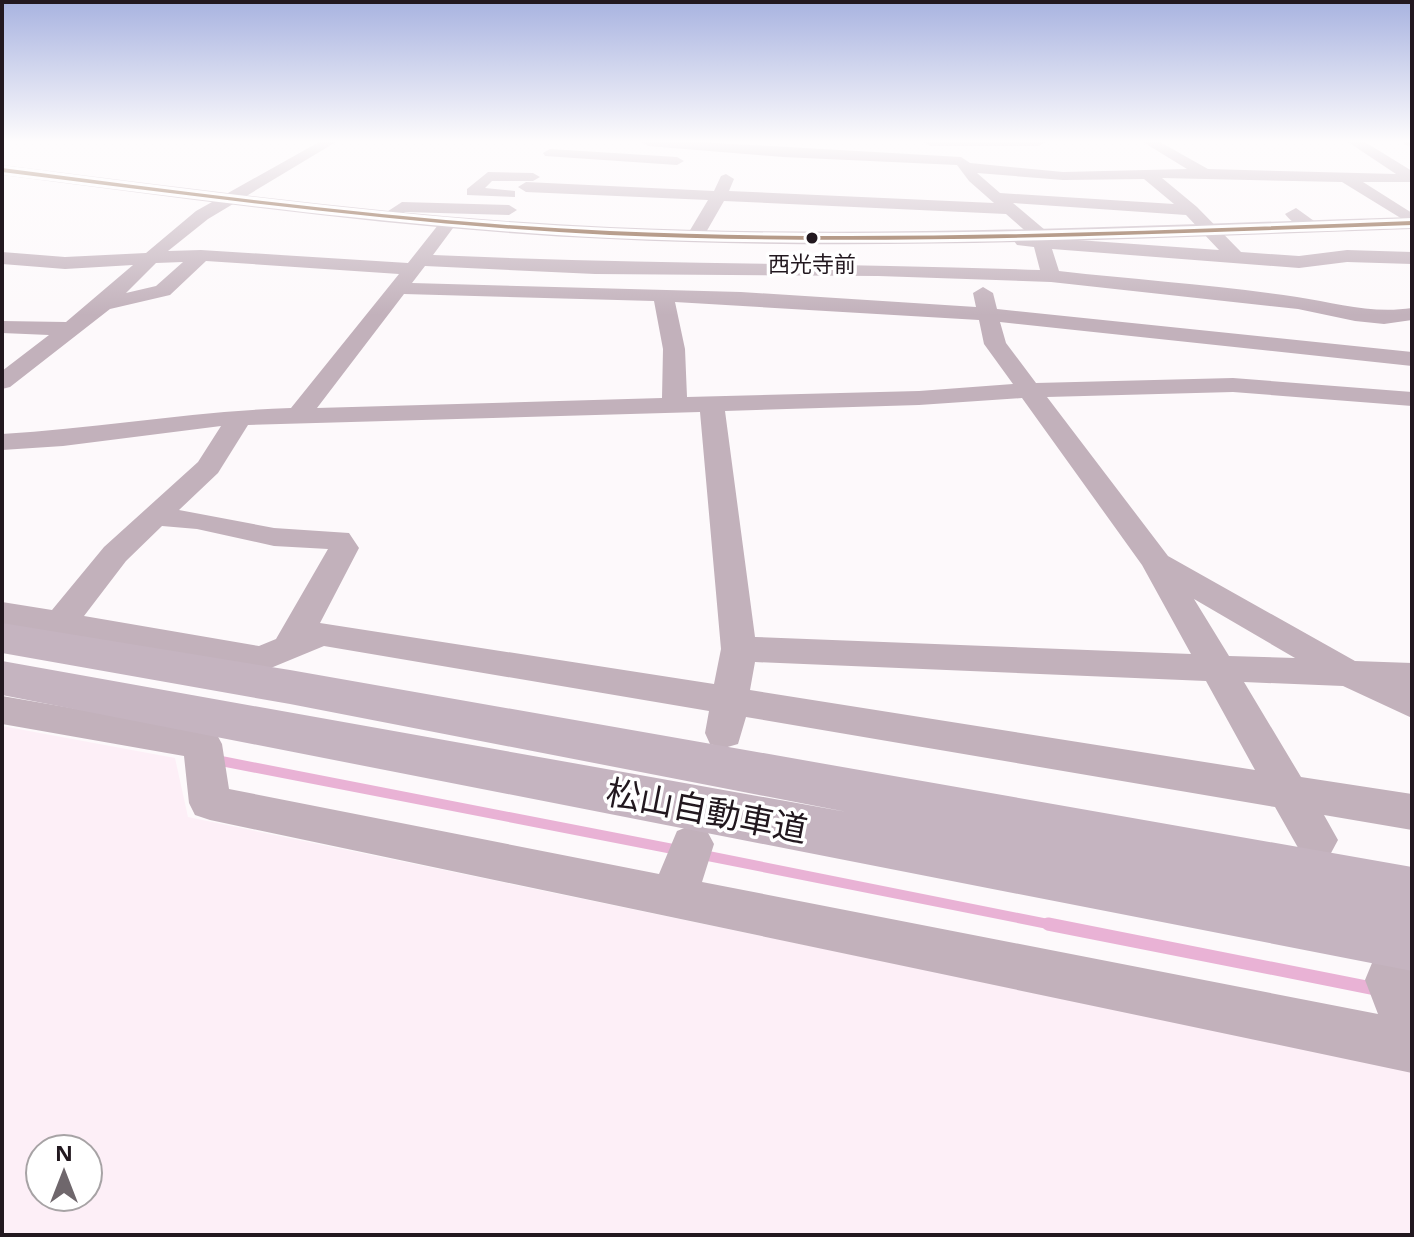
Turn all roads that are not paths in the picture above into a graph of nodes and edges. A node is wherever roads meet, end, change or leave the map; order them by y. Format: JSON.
{"nodes":[{"id":1,"x":225,"y":200,"type":"edge"},
{"id":2,"x":242,"y":200,"type":"edge"},
{"id":3,"x":496,"y":200,"type":"edge"},
{"id":4,"x":517,"y":200,"type":"junction"},
{"id":5,"x":520,"y":200,"type":"edge"},
{"id":6,"x":718,"y":200,"type":"edge"},
{"id":7,"x":869,"y":200,"type":"edge"},
{"id":8,"x":890,"y":200,"type":"edge"},
{"id":9,"x":999,"y":200,"type":"edge"},
{"id":10,"x":1047,"y":200,"type":"edge"},
{"id":11,"x":1179,"y":200,"type":"edge"},
{"id":12,"x":1376,"y":200,"type":"edge"},
{"id":13,"x":890,"y":204,"type":"junction"},
{"id":14,"x":930,"y":206,"type":"junction"},
{"id":15,"x":1191,"y":210,"type":"junction"},
{"id":16,"x":1014,"y":212,"type":"junction"},
{"id":17,"x":387,"y":217,"type":"junction"},
{"id":18,"x":1410,"y":223,"type":"edge"},
{"id":19,"x":448,"y":224,"type":"junction"},
{"id":20,"x":1124,"y":225,"type":"junction"},
{"id":21,"x":1208,"y":229,"type":"junction"},
{"id":22,"x":695,"y":237,"type":"junction"},
{"id":23,"x":941,"y":237,"type":"junction"},
{"id":24,"x":1040,"y":238,"type":"junction"},
{"id":25,"x":201,"y":255,"type":"junction"},
{"id":26,"x":1236,"y":257,"type":"junction"},
{"id":27,"x":2,"y":258,"type":"edge"},
{"id":28,"x":1412,"y":258,"type":"edge"},
{"id":29,"x":147,"y":260,"type":"junction"},
{"id":30,"x":414,"y":265,"type":"junction"},
{"id":31,"x":977,"y":273,"type":"junction"},
{"id":32,"x":1051,"y":276,"type":"junction"},
{"id":33,"x":396,"y":288,"type":"junction"},
{"id":34,"x":663,"y":296,"type":"junction"},
{"id":35,"x":1298,"y":303,"type":"junction"},
{"id":36,"x":103,"y":304,"type":"junction"},
{"id":37,"x":990,"y":314,"type":"junction"},
{"id":38,"x":1412,"y":314,"type":"edge"},
{"id":39,"x":1384,"y":318,"type":"junction"},
{"id":40,"x":2,"y":327,"type":"edge"},
{"id":41,"x":71,"y":329,"type":"junction"},
{"id":42,"x":1412,"y":339,"type":"edge"},
{"id":43,"x":1412,"y":359,"type":"edge"},
{"id":44,"x":2,"y":382,"type":"edge"},
{"id":45,"x":1031,"y":390,"type":"junction"},
{"id":46,"x":1408,"y":401,"type":"edge"},
{"id":47,"x":674,"y":403,"type":"junction"},
{"id":48,"x":712,"y":403,"type":"junction"},
{"id":49,"x":298,"y":416,"type":"junction"},
{"id":50,"x":239,"y":418,"type":"junction"},
{"id":51,"x":2,"y":442,"type":"edge"},
{"id":52,"x":154,"y":517,"type":"junction"},
{"id":53,"x":1157,"y":563,"type":"junction"},
{"id":54,"x":2,"y":613,"type":"edge"},
{"id":55,"x":60,"y":623,"type":"junction"},
{"id":56,"x":2,"y":638,"type":"edge"},
{"id":57,"x":739,"y":649,"type":"junction"},
{"id":58,"x":1216,"y":667,"type":"junction"},
{"id":59,"x":1346,"y":672,"type":"junction"},
{"id":60,"x":1412,"y":676,"type":"edge"},
{"id":61,"x":2,"y":678,"type":"edge"},
{"id":62,"x":280,"y":687,"type":"junction"},
{"id":63,"x":1412,"y":704,"type":"edge"},
{"id":64,"x":2,"y":710,"type":"edge"},
{"id":65,"x":727,"y":717,"type":"junction"},
{"id":66,"x":1287,"y":792,"type":"junction"},
{"id":67,"x":1412,"y":812,"type":"edge"},
{"id":68,"x":1316,"y":840,"type":"dead end"},
{"id":69,"x":692,"y":844,"type":"dead end"},
{"id":70,"x":1412,"y":894,"type":"edge"},
{"id":71,"x":674,"y":897,"type":"junction"},
{"id":72,"x":1401,"y":961,"type":"edge"},
{"id":73,"x":1412,"y":1035,"type":"edge"},
{"id":74,"x":1412,"y":1047,"type":"edge"}],
"edges":[{"from":1,"to":29,"type":"street"},
{"from":2,"to":17,"type":"main road"},
{"from":3,"to":4,"type":"street"},
{"from":4,"to":5,"type":"street"},
{"from":4,"to":17,"type":"street"},
{"from":4,"to":19,"type":"main road"},
{"from":4,"to":22,"type":"main road"},
{"from":6,"to":22,"type":"street"},
{"from":7,"to":13,"type":"street"},
{"from":8,"to":13,"type":"street"},
{"from":9,"to":16,"type":"street"},
{"from":10,"to":15,"type":"street"},
{"from":11,"to":15,"type":"street"},
{"from":12,"to":18,"type":"street"},
{"from":13,"to":14,"type":"street"},
{"from":14,"to":16,"type":"street"},
{"from":14,"to":23,"type":"street"},
{"from":15,"to":21,"type":"street"},
{"from":16,"to":20,"type":"street"},
{"from":16,"to":24,"type":"street"},
{"from":17,"to":19,"type":"main road"},
{"from":18,"to":21,"type":"main road"},
{"from":19,"to":30,"type":"street"},
{"from":20,"to":21,"type":"main road"},
{"from":20,"to":24,"type":"main road"},
{"from":21,"to":26,"type":"street"},
{"from":22,"to":23,"type":"main road"},
{"from":23,"to":24,"type":"main road"},
{"from":24,"to":26,"type":"street"},
{"from":24,"to":32,"type":"street"},
{"from":25,"to":29,"type":"street"},
{"from":25,"to":30,"type":"street"},
{"from":25,"to":36,"type":"street"},
{"from":26,"to":28,"type":"street"},
{"from":26,"to":35,"type":"street"},
{"from":27,"to":29,"type":"street"},
{"from":29,"to":36,"type":"street"},
{"from":30,"to":31,"type":"street"},
{"from":30,"to":33,"type":"street"},
{"from":31,"to":32,"type":"street"},
{"from":31,"to":37,"type":"street"},
{"from":32,"to":35,"type":"street"},
{"from":33,"to":34,"type":"street"},
{"from":33,"to":49,"type":"street"},
{"from":34,"to":37,"type":"street"},
{"from":34,"to":47,"type":"street"},
{"from":35,"to":39,"type":"street"},
{"from":36,"to":41,"type":"street"},
{"from":37,"to":43,"type":"street"},
{"from":37,"to":45,"type":"street"},
{"from":38,"to":39,"type":"street"},
{"from":39,"to":42,"type":"street"},
{"from":40,"to":41,"type":"street"},
{"from":41,"to":44,"type":"street"},
{"from":45,"to":46,"type":"street"},
{"from":45,"to":48,"type":"street"},
{"from":45,"to":53,"type":"street"},
{"from":47,"to":48,"type":"street"},
{"from":47,"to":49,"type":"street"},
{"from":48,"to":57,"type":"street"},
{"from":49,"to":50,"type":"street"},
{"from":50,"to":51,"type":"street"},
{"from":50,"to":52,"type":"street"},
{"from":52,"to":55,"type":"street"},
{"from":52,"to":62,"type":"street"},
{"from":53,"to":58,"type":"street"},
{"from":53,"to":59,"type":"street"},
{"from":54,"to":55,"type":"street"},
{"from":55,"to":62,"type":"street"},
{"from":56,"to":62,"type":"highway","name":"松山自動車道"},
{"from":57,"to":58,"type":"street"},
{"from":57,"to":65,"type":"street"},
{"from":58,"to":59,"type":"street"},
{"from":58,"to":66,"type":"street"},
{"from":59,"to":60,"type":"street"},
{"from":59,"to":63,"type":"street"},
{"from":61,"to":62,"type":"highway","name":"松山自動車道"},
{"from":62,"to":65,"type":"street"},
{"from":62,"to":70,"type":"highway","name":"松山自動車道"},
{"from":62,"to":72,"type":"highway","name":"松山自動車道"},
{"from":64,"to":71,"type":"street"},
{"from":65,"to":66,"type":"street"},
{"from":66,"to":67,"type":"street"},
{"from":66,"to":68,"type":"street"},
{"from":69,"to":71,"type":"street"},
{"from":71,"to":74,"type":"street"},
{"from":72,"to":73,"type":"street"}]}
